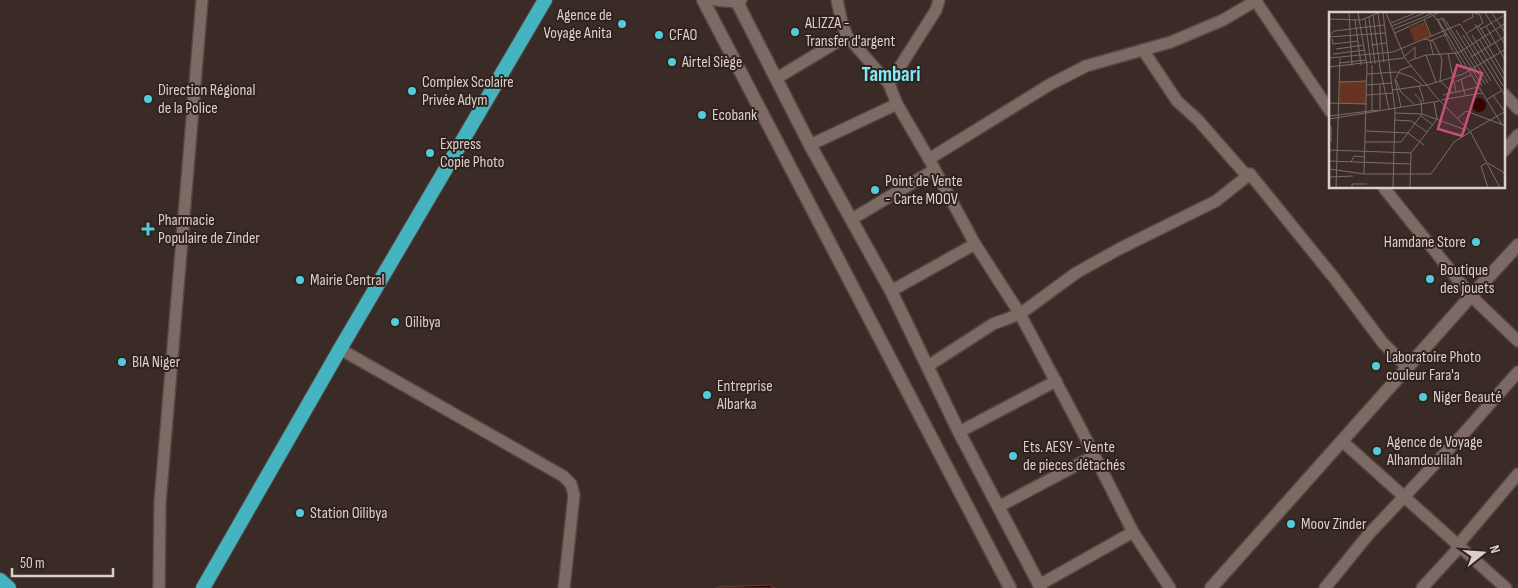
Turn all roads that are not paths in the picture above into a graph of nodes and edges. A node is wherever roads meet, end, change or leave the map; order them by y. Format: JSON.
{"nodes":[{"id":1,"x":202,"y":0,"type":"edge"},
{"id":2,"x":545,"y":0,"type":"edge"},
{"id":3,"x":703,"y":0,"type":"edge"},
{"id":4,"x":715,"y":0,"type":"edge"},
{"id":5,"x":837,"y":0,"type":"edge"},
{"id":6,"x":939,"y":0,"type":"edge"},
{"id":7,"x":1256,"y":0,"type":"edge"},
{"id":8,"x":738,"y":1,"type":"edge"},
{"id":9,"x":847,"y":36,"type":"junction"},
{"id":10,"x":1143,"y":50,"type":"junction"},
{"id":11,"x":777,"y":78,"type":"junction"},
{"id":12,"x":889,"y":84,"type":"junction"},
{"id":13,"x":1506,"y":96,"type":"edge"},
{"id":14,"x":897,"y":104,"type":"junction"},
{"id":15,"x":1518,"y":109,"type":"edge"},
{"id":16,"x":1329,"y":110,"type":"edge"},
{"id":17,"x":1518,"y":135,"type":"edge"},
{"id":18,"x":810,"y":145,"type":"junction"},
{"id":19,"x":1506,"y":150,"type":"edge"},
{"id":20,"x":932,"y":165,"type":"junction"},
{"id":21,"x":1250,"y":174,"type":"junction"},
{"id":22,"x":1385,"y":189,"type":"edge"},
{"id":23,"x":852,"y":219,"type":"junction"},
{"id":24,"x":975,"y":244,"type":"junction"},
{"id":25,"x":1518,"y":245,"type":"edge"},
{"id":26,"x":891,"y":291,"type":"junction"},
{"id":27,"x":1471,"y":296,"type":"junction"},
{"id":28,"x":1020,"y":314,"type":"junction"},
{"id":29,"x":1518,"y":341,"type":"edge"},
{"id":30,"x":340,"y":349,"type":"junction"},
{"id":31,"x":928,"y":366,"type":"junction"},
{"id":32,"x":1408,"y":368,"type":"junction"},
{"id":33,"x":1518,"y":372,"type":"edge"},
{"id":34,"x":1056,"y":381,"type":"junction"},
{"id":35,"x":959,"y":432,"type":"junction"},
{"id":36,"x":1342,"y":441,"type":"junction"},
{"id":37,"x":1094,"y":456,"type":"junction"},
{"id":38,"x":1518,"y":474,"type":"edge"},
{"id":39,"x":1404,"y":496,"type":"junction"},
{"id":40,"x":998,"y":507,"type":"junction"},
{"id":41,"x":1133,"y":532,"type":"junction"},
{"id":42,"x":1458,"y":545,"type":"junction"},
{"id":43,"x":0,"y":580,"type":"edge"},
{"id":44,"x":1040,"y":587,"type":"edge"},
{"id":45,"x":9,"y":588,"type":"edge"},
{"id":46,"x":159,"y":588,"type":"edge"},
{"id":47,"x":203,"y":588,"type":"edge"},
{"id":48,"x":564,"y":588,"type":"edge"},
{"id":49,"x":1010,"y":588,"type":"edge"},
{"id":50,"x":1170,"y":588,"type":"edge"},
{"id":51,"x":1211,"y":588,"type":"edge"},
{"id":52,"x":1325,"y":588,"type":"edge"},
{"id":53,"x":1422,"y":588,"type":"edge"},
{"id":54,"x":1506,"y":588,"type":"edge"}],
"edges":[{"from":1,"to":46,"type":"street"},
{"from":2,"to":30,"type":"highway"},
{"from":3,"to":49,"type":"street"},
{"from":4,"to":8,"type":"street"},
{"from":5,"to":9,"type":"street"},
{"from":6,"to":12,"type":"street"},
{"from":7,"to":10,"type":"street"},
{"from":7,"to":16,"type":"street"},
{"from":8,"to":11,"type":"street"},
{"from":9,"to":11,"type":"street"},
{"from":9,"to":12,"type":"street"},
{"from":10,"to":20,"type":"street"},
{"from":10,"to":21,"type":"street"},
{"from":11,"to":18,"type":"street"},
{"from":12,"to":14,"type":"street"},
{"from":13,"to":15,"type":"street"},
{"from":14,"to":18,"type":"street"},
{"from":14,"to":20,"type":"street"},
{"from":17,"to":19,"type":"street"},
{"from":18,"to":23,"type":"street"},
{"from":20,"to":23,"type":"street"},
{"from":20,"to":24,"type":"street"},
{"from":21,"to":28,"type":"street"},
{"from":21,"to":32,"type":"street"},
{"from":22,"to":27,"type":"street"},
{"from":23,"to":26,"type":"street"},
{"from":24,"to":26,"type":"street"},
{"from":24,"to":28,"type":"street"},
{"from":25,"to":27,"type":"street"},
{"from":26,"to":31,"type":"street"},
{"from":27,"to":29,"type":"street"},
{"from":27,"to":32,"type":"street"},
{"from":28,"to":31,"type":"street"},
{"from":28,"to":34,"type":"street"},
{"from":30,"to":47,"type":"highway"},
{"from":30,"to":48,"type":"street"},
{"from":31,"to":35,"type":"street"},
{"from":32,"to":36,"type":"street"},
{"from":33,"to":39,"type":"street"},
{"from":34,"to":35,"type":"street"},
{"from":34,"to":37,"type":"street"},
{"from":35,"to":40,"type":"street"},
{"from":36,"to":39,"type":"street"},
{"from":36,"to":51,"type":"street"},
{"from":37,"to":40,"type":"street"},
{"from":37,"to":41,"type":"street"},
{"from":38,"to":42,"type":"street"},
{"from":39,"to":42,"type":"street"},
{"from":39,"to":52,"type":"street"},
{"from":40,"to":44,"type":"street"},
{"from":41,"to":44,"type":"street"},
{"from":41,"to":50,"type":"street"},
{"from":42,"to":53,"type":"street"},
{"from":42,"to":54,"type":"street"},
{"from":43,"to":45,"type":"highway"}]}
